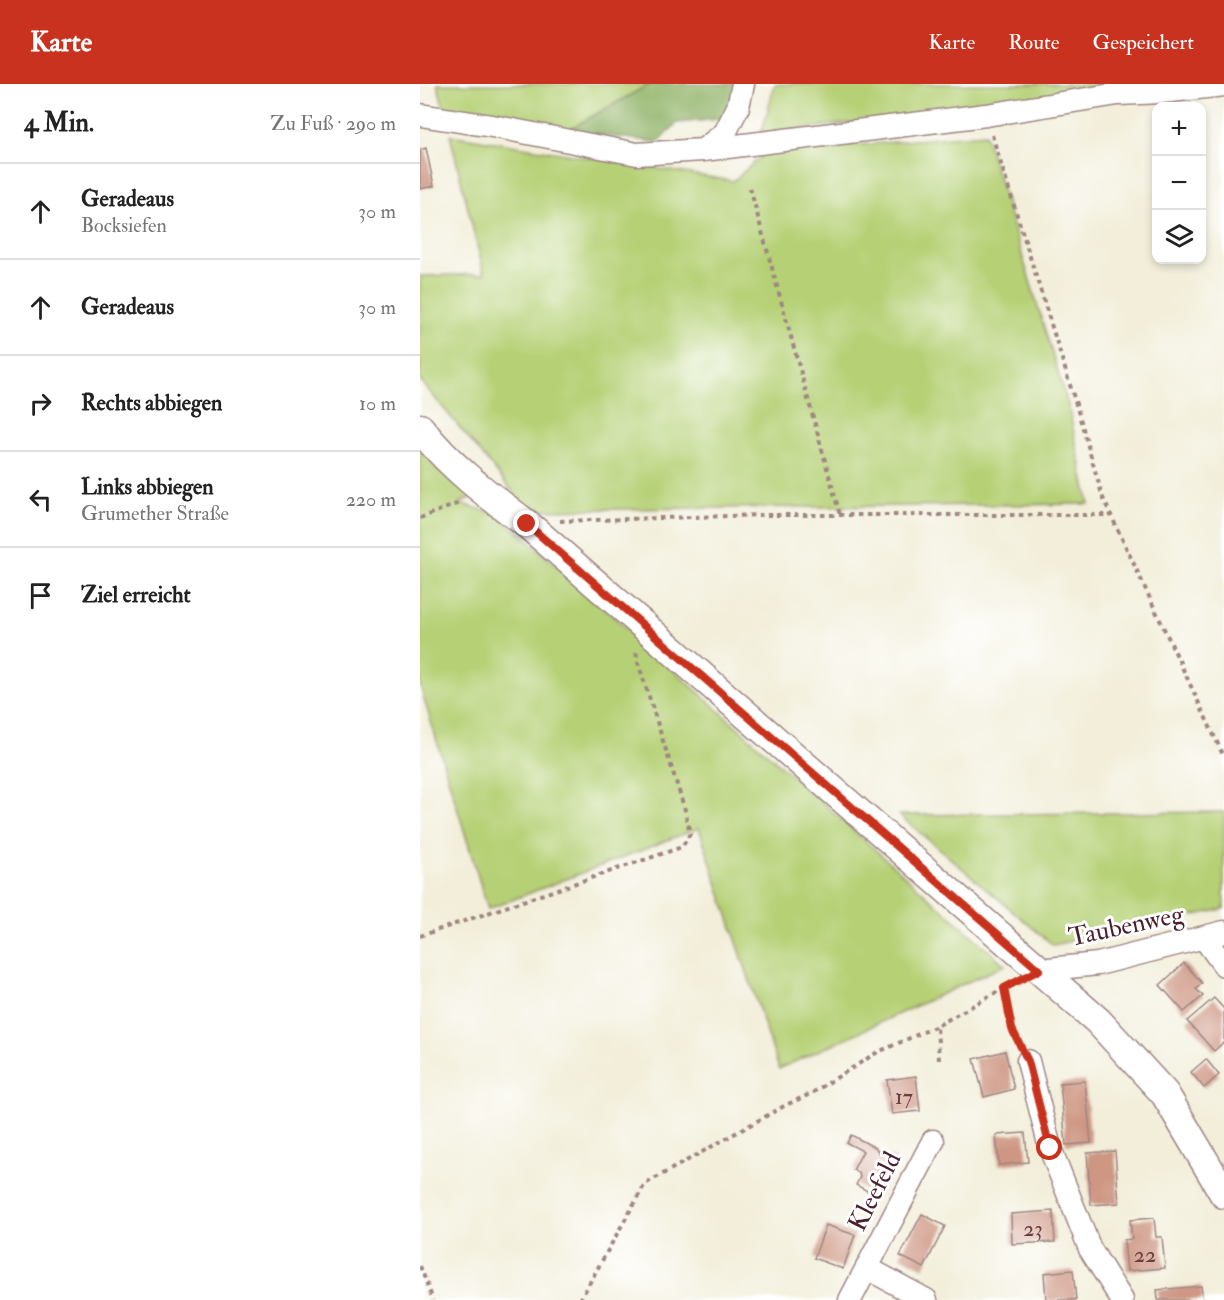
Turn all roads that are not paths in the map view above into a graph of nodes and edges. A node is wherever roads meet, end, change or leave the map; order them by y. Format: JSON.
{"nodes":[{"id":1,"x":743,"y":84,"type":"edge"},
{"id":2,"x":1224,"y":85,"type":"edge"},
{"id":3,"x":420,"y":115,"type":"edge"},
{"id":4,"x":703,"y":150,"type":"junction"},
{"id":5,"x":420,"y":428,"type":"edge"},
{"id":6,"x":1214,"y":935,"type":"edge"},
{"id":7,"x":1224,"y":965,"type":"edge"},
{"id":8,"x":1039,"y":970,"type":"junction"},
{"id":9,"x":1028,"y":1061,"type":"road end"},
{"id":10,"x":933,"y":1141,"type":"dead end"},
{"id":11,"x":1224,"y":1194,"type":"edge"},
{"id":12,"x":867,"y":1268,"type":"junction"},
{"id":13,"x":850,"y":1300,"type":"edge"},
{"id":14,"x":926,"y":1300,"type":"edge"},
{"id":15,"x":1122,"y":1300,"type":"edge"}],
"edges":[{"from":1,"to":4,"type":"street"},
{"from":2,"to":4,"type":"street"},
{"from":3,"to":4,"type":"street"},
{"from":5,"to":8,"type":"street"},
{"from":6,"to":7,"type":"street"},
{"from":6,"to":8,"type":"street","name":"Taubenweg"},
{"from":8,"to":11,"type":"street"},
{"from":9,"to":15,"type":"street"},
{"from":10,"to":12,"type":"street","name":"Kleefeld"},
{"from":12,"to":13,"type":"street","name":"Kleefeld"},
{"from":12,"to":14,"type":"street","name":"Kleefeld"}]}
